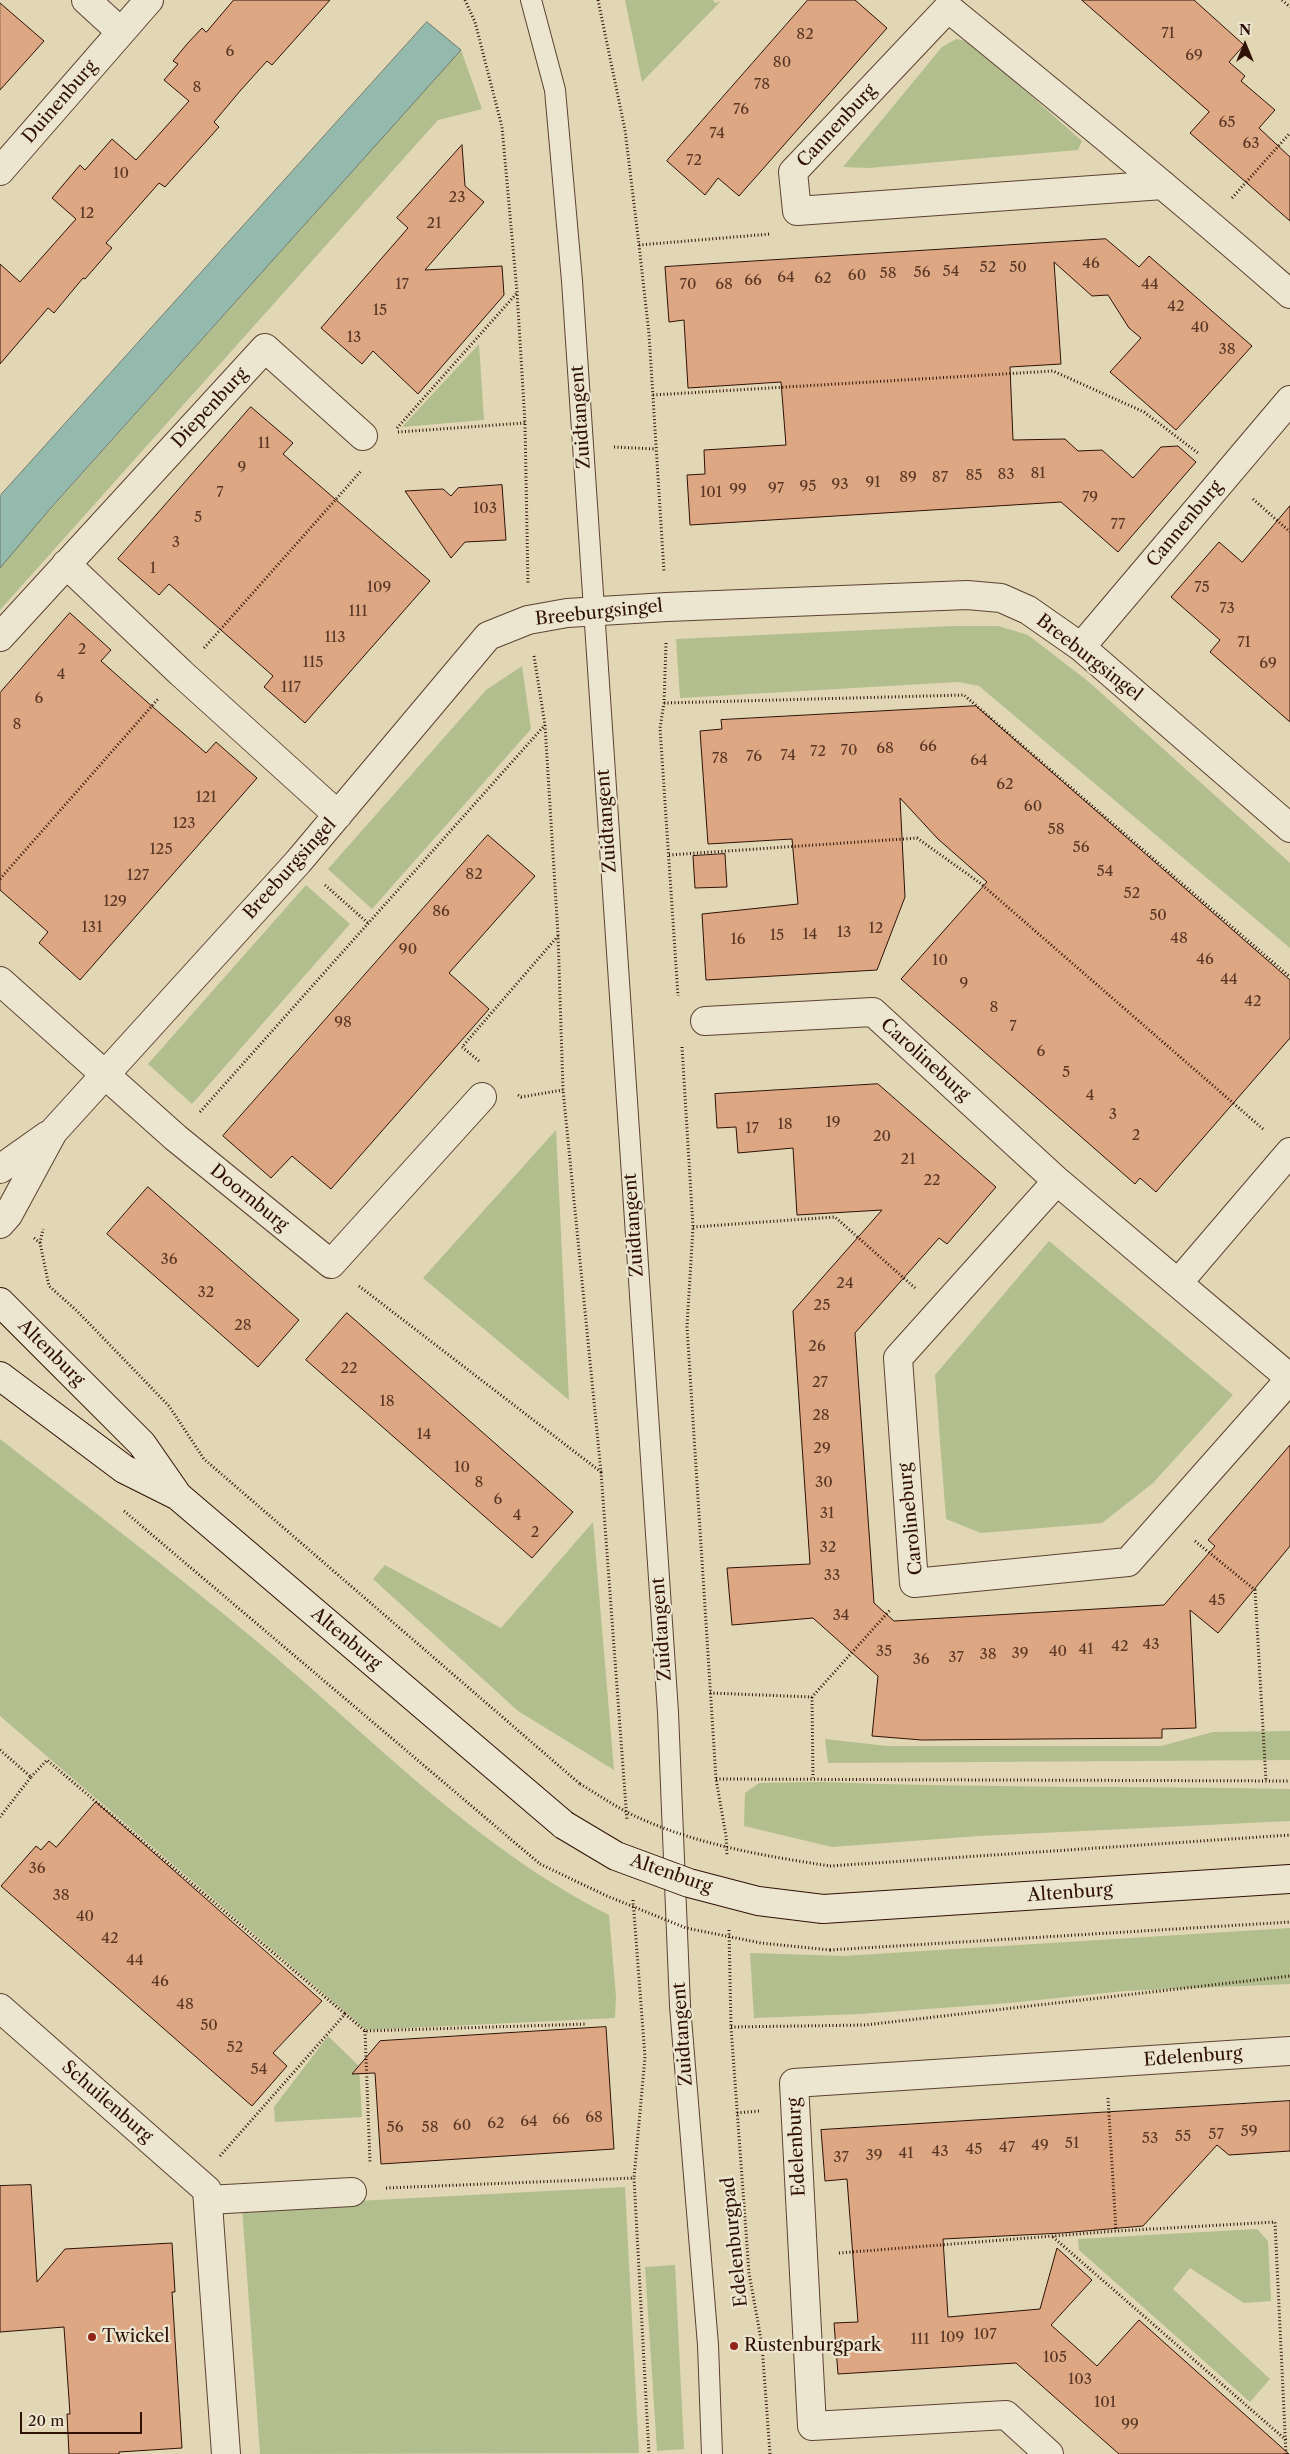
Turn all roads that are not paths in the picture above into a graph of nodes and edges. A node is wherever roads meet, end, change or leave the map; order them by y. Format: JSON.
{"nodes":[{"id":1,"x":86,"y":0,"type":"edge"},
{"id":2,"x":149,"y":0,"type":"edge"},
{"id":3,"x":531,"y":0,"type":"edge"},
{"id":4,"x":121,"y":32,"type":"junction"},
{"id":5,"x":0,"y":171,"type":"edge"},
{"id":6,"x":1163,"y":185,"type":"junction"},
{"id":7,"x":1290,"y":294,"type":"edge"},
{"id":8,"x":1290,"y":400,"type":"edge"},
{"id":9,"x":363,"y":436,"type":"dead end"},
{"id":10,"x":66,"y":564,"type":"junction"},
{"id":11,"x":593,"y":611,"type":"junction"},
{"id":12,"x":0,"y":637,"type":"edge"},
{"id":13,"x":1081,"y":647,"type":"junction"},
{"id":14,"x":338,"y":815,"type":"junction"},
{"id":15,"x":1290,"y":828,"type":"edge"},
{"id":16,"x":0,"y":981,"type":"edge"},
{"id":17,"x":706,"y":1021,"type":"dead end"},
{"id":18,"x":104,"y":1074,"type":"junction"},
{"id":19,"x":482,"y":1097,"type":"dead end"},
{"id":20,"x":53,"y":1132,"type":"junction"},
{"id":21,"x":1290,"y":1152,"type":"edge"},
{"id":22,"x":0,"y":1169,"type":"edge"},
{"id":23,"x":1056,"y":1181,"type":"junction"},
{"id":24,"x":4,"y":1220,"type":"edge"},
{"id":25,"x":1178,"y":1283,"type":"junction"},
{"id":26,"x":0,"y":1302,"type":"edge"},
{"id":27,"x":0,"y":1376,"type":"edge"},
{"id":28,"x":1290,"y":1378,"type":"edge"},
{"id":29,"x":178,"y":1496,"type":"junction"},
{"id":30,"x":1290,"y":1879,"type":"edge"},
{"id":31,"x":0,"y":2008,"type":"edge"},
{"id":32,"x":1290,"y":2050,"type":"edge"},
{"id":33,"x":361,"y":2190,"type":"road end"},
{"id":34,"x":203,"y":2191,"type":"junction"},
{"id":35,"x":226,"y":2454,"type":"edge"},
{"id":36,"x":712,"y":2454,"type":"edge"},
{"id":37,"x":1049,"y":2454,"type":"edge"}],
"edges":[{"from":1,"to":4,"type":"street"},
{"from":2,"to":4,"type":"street","name":"Duinenburg"},
{"from":3,"to":11,"type":"lane","name":"Zuidtangent"},
{"from":4,"to":5,"type":"street","name":"Duinenburg"},
{"from":6,"to":6,"type":"street","name":"Cannenburg"},
{"from":6,"to":7,"type":"street","name":"Cannenburg"},
{"from":8,"to":13,"type":"street","name":"Cannenburg"},
{"from":9,"to":10,"type":"street","name":"Diepenburg"},
{"from":10,"to":12,"type":"street","name":"Diepenburg"},
{"from":10,"to":14,"type":"street"},
{"from":11,"to":13,"type":"street","name":"Breeburgsingel"},
{"from":11,"to":14,"type":"street","name":"Breeburgsingel"},
{"from":11,"to":36,"type":"lane","name":"Zuidtangent"},
{"from":13,"to":15,"type":"street","name":"Breeburgsingel"},
{"from":14,"to":18,"type":"street","name":"Breeburgsingel"},
{"from":16,"to":18,"type":"street","name":"Doornburg"},
{"from":17,"to":23,"type":"street","name":"Carolineburg"},
{"from":18,"to":19,"type":"street","name":"Doornburg"},
{"from":18,"to":20,"type":"street","name":"Breeburgsingel"},
{"from":20,"to":22,"type":"street","name":"Breeburgsingel"},
{"from":20,"to":24,"type":"street","name":"Breeburgsingel"},
{"from":21,"to":25,"type":"street"},
{"from":23,"to":25,"type":"street","name":"Carolineburg"},
{"from":23,"to":28,"type":"street","name":"Carolineburg"},
{"from":25,"to":28,"type":"street","name":"Carolineburg"},
{"from":26,"to":29,"type":"street","name":"Altenburg"},
{"from":27,"to":29,"type":"street","name":"Altenburg"},
{"from":29,"to":30,"type":"street","name":"Altenburg","bridge":true},
{"from":31,"to":34,"type":"street","name":"Schuilenburg"},
{"from":32,"to":37,"type":"street","name":"Edelenburg"},
{"from":33,"to":34,"type":"street"},
{"from":34,"to":35,"type":"street"}]}
